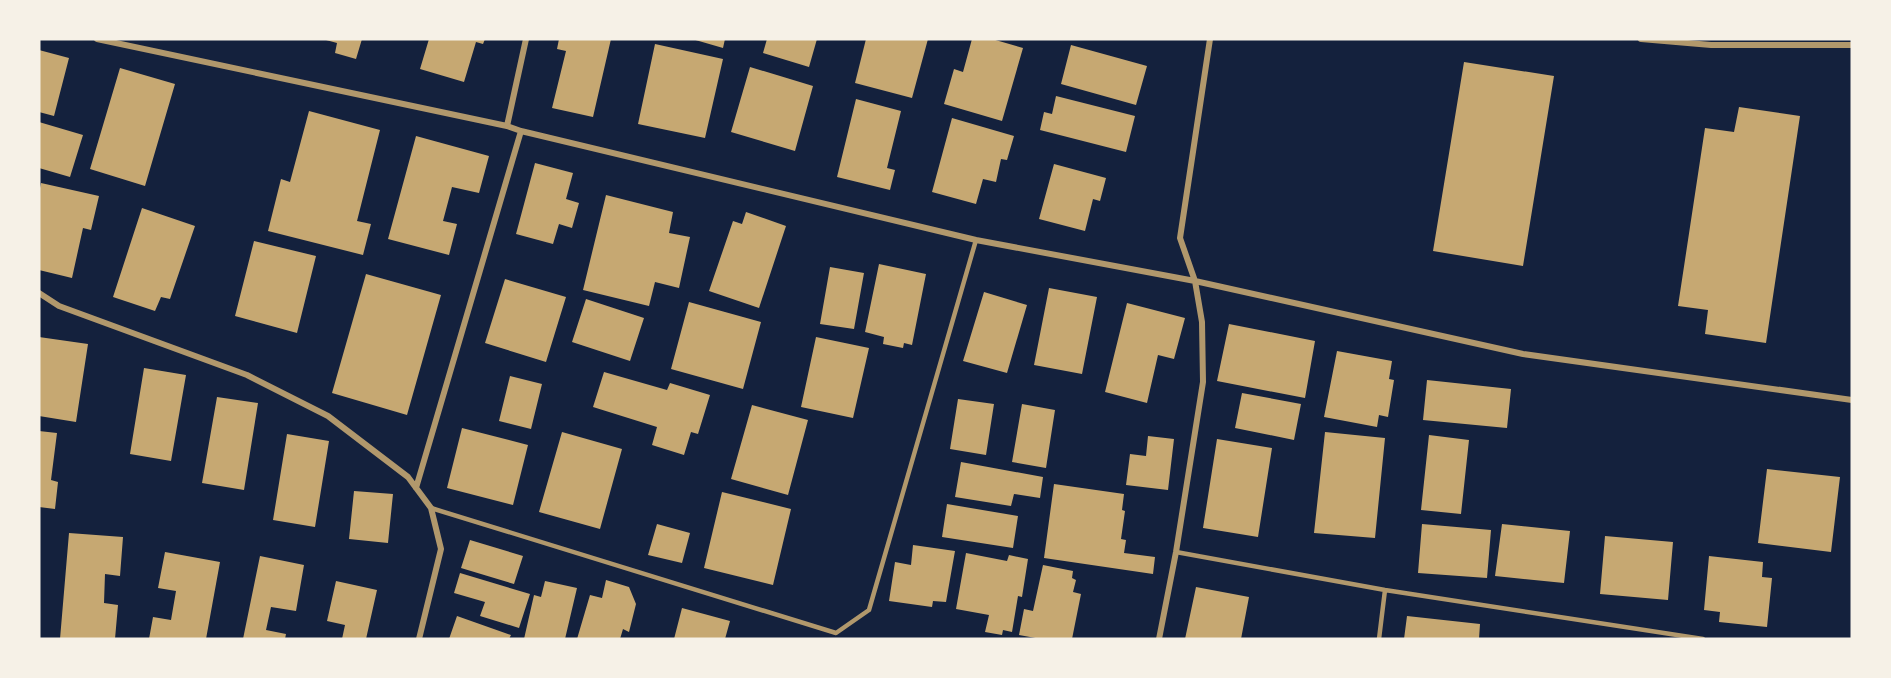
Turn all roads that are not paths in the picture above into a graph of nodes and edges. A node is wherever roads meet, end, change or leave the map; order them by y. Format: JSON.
{"nodes":[{"id":1,"x":98,"y":39,"type":"edge"},
{"id":2,"x":526,"y":39,"type":"edge"},
{"id":3,"x":1210,"y":39,"type":"edge"},
{"id":4,"x":1641,"y":39,"type":"edge"},
{"id":5,"x":1852,"y":45,"type":"edge"},
{"id":6,"x":507,"y":126,"type":"junction"},
{"id":7,"x":520,"y":131,"type":"junction"},
{"id":8,"x":976,"y":240,"type":"junction"},
{"id":9,"x":1195,"y":281,"type":"junction"},
{"id":10,"x":39,"y":293,"type":"edge"},
{"id":11,"x":1852,"y":400,"type":"edge"},
{"id":12,"x":416,"y":488,"type":"junction"},
{"id":13,"x":431,"y":508,"type":"junction"},
{"id":14,"x":1176,"y":552,"type":"junction"},
{"id":15,"x":1385,"y":590,"type":"junction"},
{"id":16,"x":419,"y":639,"type":"edge"},
{"id":17,"x":1159,"y":639,"type":"edge"},
{"id":18,"x":1379,"y":639,"type":"edge"},
{"id":19,"x":1703,"y":639,"type":"edge"}],
"edges":[{"from":1,"to":6,"type":"street"},
{"from":2,"to":6,"type":"street"},
{"from":3,"to":9,"type":"street"},
{"from":4,"to":5,"type":"street"},
{"from":6,"to":7,"type":"street"},
{"from":7,"to":8,"type":"street"},
{"from":7,"to":12,"type":"street"},
{"from":8,"to":9,"type":"street"},
{"from":8,"to":13,"type":"lane"},
{"from":9,"to":11,"type":"street"},
{"from":9,"to":14,"type":"street"},
{"from":10,"to":12,"type":"street"},
{"from":12,"to":13,"type":"street"},
{"from":13,"to":16,"type":"street"},
{"from":14,"to":15,"type":"lane"},
{"from":14,"to":17,"type":"street"},
{"from":15,"to":18,"type":"lane"},
{"from":15,"to":19,"type":"lane"}]}
